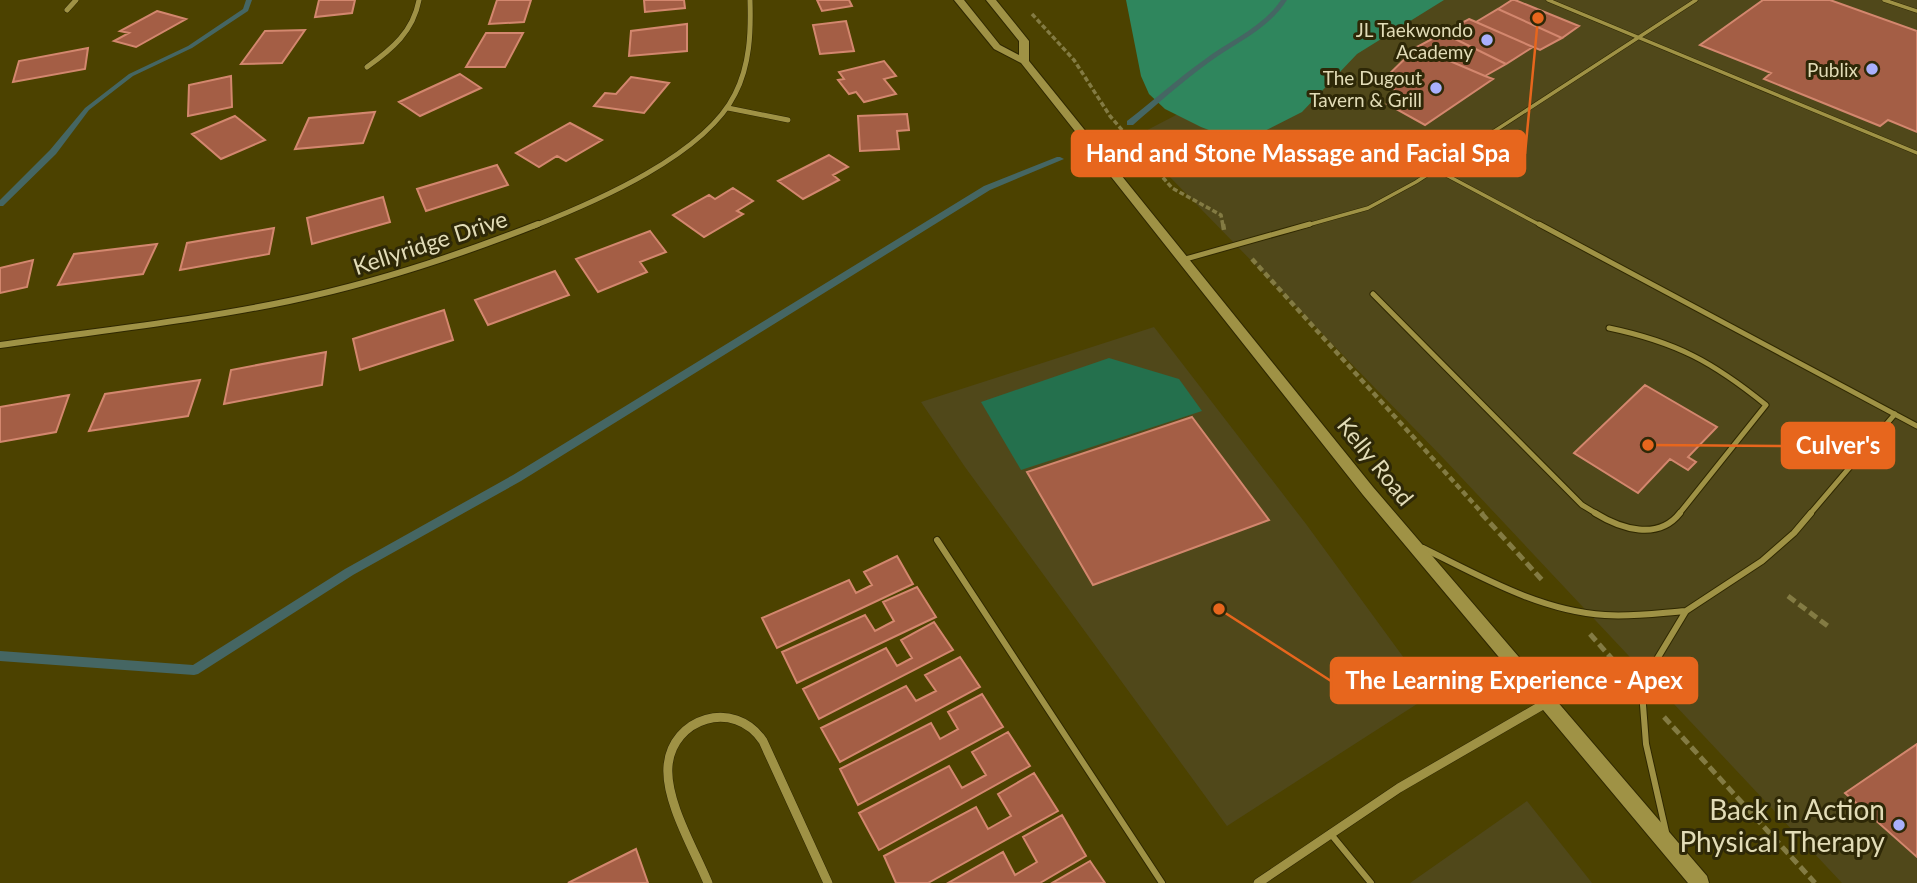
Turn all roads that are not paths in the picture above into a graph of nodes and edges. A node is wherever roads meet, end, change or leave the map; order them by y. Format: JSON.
{"nodes":[{"id":1,"x":76,"y":0,"type":"edge"},
{"id":2,"x":419,"y":0,"type":"edge"},
{"id":3,"x":750,"y":0,"type":"edge"},
{"id":4,"x":959,"y":0,"type":"edge"},
{"id":5,"x":990,"y":0,"type":"edge"},
{"id":6,"x":1548,"y":0,"type":"edge"},
{"id":7,"x":1696,"y":0,"type":"edge"},
{"id":8,"x":1884,"y":0,"type":"edge"},
{"id":9,"x":67,"y":10,"type":"dead end"},
{"id":10,"x":1917,"y":11,"type":"edge"},
{"id":11,"x":1639,"y":38,"type":"junction"},
{"id":12,"x":1024,"y":61,"type":"junction"},
{"id":13,"x":367,"y":67,"type":"dead end"},
{"id":14,"x":728,"y":108,"type":"junction"},
{"id":15,"x":788,"y":120,"type":"dead end"},
{"id":16,"x":1917,"y":153,"type":"edge"},
{"id":17,"x":1435,"y":169,"type":"junction"},
{"id":18,"x":1182,"y":260,"type":"junction"},
{"id":19,"x":1373,"y":294,"type":"dead end"},
{"id":20,"x":1609,"y":328,"type":"dead end"},
{"id":21,"x":0,"y":345,"type":"edge"},
{"id":22,"x":1895,"y":414,"type":"junction"},
{"id":23,"x":1917,"y":426,"type":"edge"},
{"id":24,"x":937,"y":540,"type":"dead end"},
{"id":25,"x":1411,"y":542,"type":"junction"},
{"id":26,"x":1686,"y":611,"type":"junction"},
{"id":27,"x":1546,"y":703,"type":"junction"},
{"id":28,"x":1330,"y":833,"type":"junction"},
{"id":29,"x":1670,"y":849,"type":"junction"},
{"id":30,"x":708,"y":883,"type":"edge"},
{"id":31,"x":828,"y":883,"type":"edge"},
{"id":32,"x":1162,"y":883,"type":"edge"},
{"id":33,"x":1258,"y":883,"type":"edge"},
{"id":34,"x":1371,"y":883,"type":"edge"},
{"id":35,"x":1700,"y":883,"type":"edge"}],
"edges":[{"from":1,"to":9,"type":"street"},
{"from":2,"to":13,"type":"street"},
{"from":3,"to":14,"type":"street","name":"Kellyridge Drive"},
{"from":4,"to":12,"type":"main road","name":"Kelly Road"},
{"from":5,"to":12,"type":"main road","name":"Kelly Road"},
{"from":6,"to":11,"type":"lane"},
{"from":7,"to":11,"type":"lane"},
{"from":8,"to":10,"type":"lane"},
{"from":11,"to":16,"type":"lane"},
{"from":11,"to":17,"type":"lane"},
{"from":12,"to":18,"type":"main road","name":"Kelly Road"},
{"from":14,"to":15,"type":"street"},
{"from":14,"to":21,"type":"street","name":"Kellyridge Drive"},
{"from":17,"to":18,"type":"lane"},
{"from":17,"to":22,"type":"lane"},
{"from":18,"to":25,"type":"main road","name":"Kelly Road"},
{"from":19,"to":20,"type":"lane"},
{"from":22,"to":23,"type":"lane"},
{"from":22,"to":26,"type":"lane"},
{"from":24,"to":32,"type":"lane"},
{"from":25,"to":26,"type":"lane"},
{"from":25,"to":27,"type":"main road","name":"Kelly Road"},
{"from":26,"to":29,"type":"lane"},
{"from":27,"to":28,"type":"street"},
{"from":27,"to":29,"type":"main road","name":"Kelly Road"},
{"from":28,"to":33,"type":"street"},
{"from":28,"to":34,"type":"lane"},
{"from":29,"to":35,"type":"main road","name":"Kelly Road"},
{"from":30,"to":31,"type":"street"}]}
